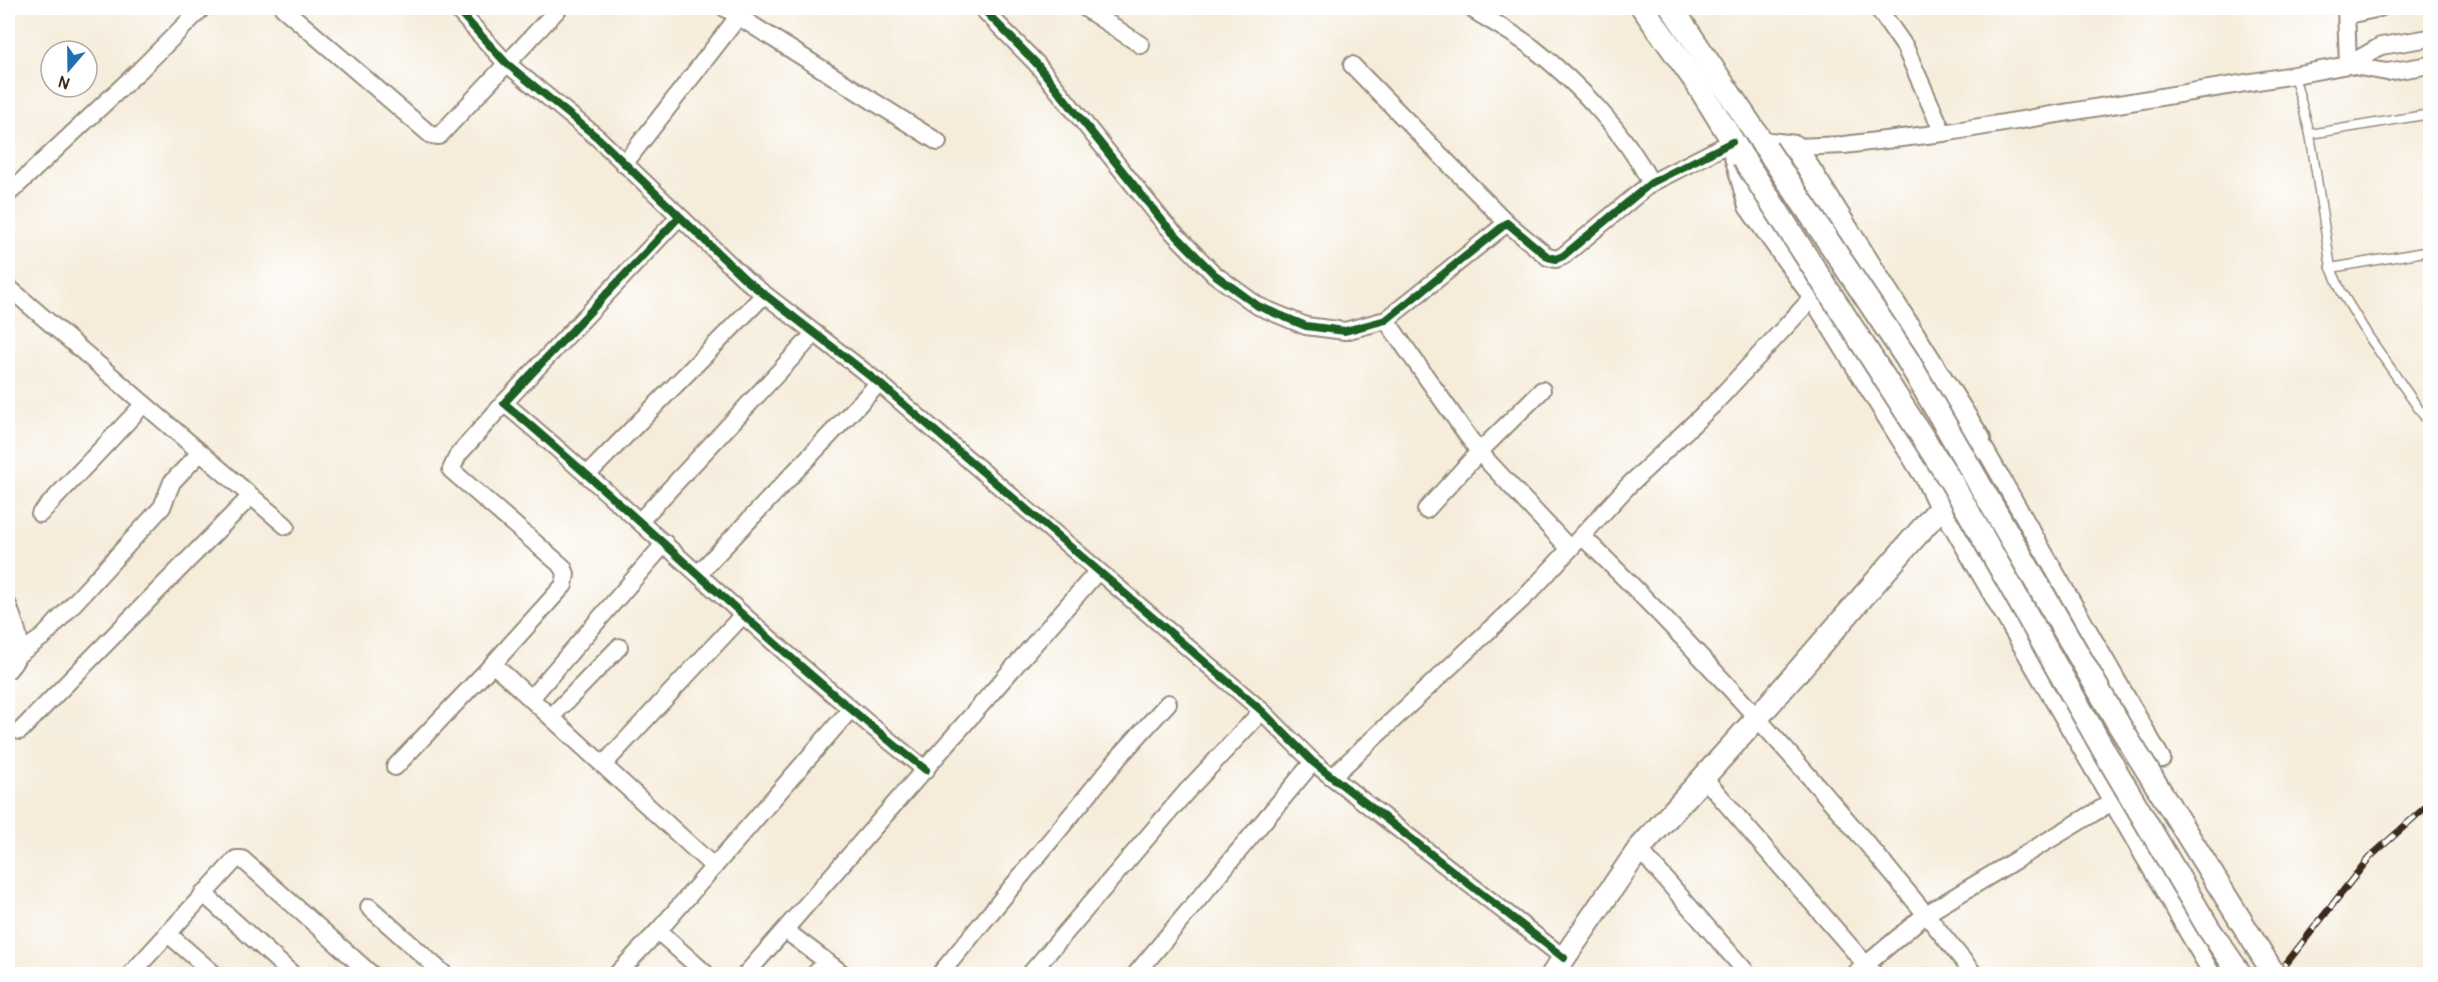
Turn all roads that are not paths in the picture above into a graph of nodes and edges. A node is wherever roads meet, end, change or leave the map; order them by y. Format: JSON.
{"nodes":[{"id":1,"x":202,"y":8,"type":"edge"},
{"id":2,"x":283,"y":8,"type":"edge"},
{"id":3,"x":456,"y":8,"type":"edge"},
{"id":4,"x":559,"y":8,"type":"edge"},
{"id":5,"x":725,"y":8,"type":"edge"},
{"id":6,"x":982,"y":8,"type":"edge"},
{"id":7,"x":1085,"y":8,"type":"edge"},
{"id":8,"x":1643,"y":8,"type":"edge"},
{"id":9,"x":1672,"y":8,"type":"edge"},
{"id":10,"x":1878,"y":8,"type":"edge"},
{"id":11,"x":2380,"y":8,"type":"edge"},
{"id":12,"x":1475,"y":11,"type":"dead end"},
{"id":13,"x":2347,"y":11,"type":"edge"},
{"id":14,"x":743,"y":13,"type":"edge"},
{"id":15,"x":2430,"y":38,"type":"edge"},
{"id":16,"x":1141,"y":45,"type":"dead end"},
{"id":17,"x":506,"y":63,"type":"junction"},
{"id":18,"x":1352,"y":65,"type":"dead end"},
{"id":19,"x":2348,"y":65,"type":"junction"},
{"id":20,"x":2430,"y":65,"type":"edge"},
{"id":21,"x":2294,"y":75,"type":"junction"},
{"id":22,"x":2430,"y":114,"type":"edge"},
{"id":23,"x":1943,"y":133,"type":"junction"},
{"id":24,"x":2310,"y":134,"type":"junction"},
{"id":25,"x":938,"y":142,"type":"dead end"},
{"id":26,"x":1764,"y":145,"type":"junction"},
{"id":27,"x":1795,"y":147,"type":"junction"},
{"id":28,"x":1738,"y":150,"type":"junction"},
{"id":29,"x":624,"y":164,"type":"junction"},
{"id":30,"x":1651,"y":183,"type":"junction"},
{"id":31,"x":8,"y":194,"type":"edge"},
{"id":32,"x":679,"y":217,"type":"junction"},
{"id":33,"x":1507,"y":223,"type":"junction"},
{"id":34,"x":2430,"y":251,"type":"edge"},
{"id":35,"x":2331,"y":268,"type":"junction"},
{"id":36,"x":8,"y":287,"type":"edge"},
{"id":37,"x":764,"y":294,"type":"junction"},
{"id":38,"x":1814,"y":296,"type":"junction"},
{"id":39,"x":1386,"y":320,"type":"junction"},
{"id":40,"x":814,"y":334,"type":"junction"},
{"id":41,"x":879,"y":383,"type":"junction"},
{"id":42,"x":1542,"y":390,"type":"dead end"},
{"id":43,"x":504,"y":403,"type":"junction"},
{"id":44,"x":144,"y":404,"type":"junction"},
{"id":45,"x":2430,"y":425,"type":"edge"},
{"id":46,"x":1979,"y":439,"type":"junction"},
{"id":47,"x":1479,"y":452,"type":"junction"},
{"id":48,"x":200,"y":453,"type":"junction"},
{"id":49,"x":588,"y":474,"type":"junction"},
{"id":50,"x":251,"y":496,"type":"junction"},
{"id":51,"x":1941,"y":507,"type":"junction"},
{"id":52,"x":1426,"y":510,"type":"dead end"},
{"id":53,"x":40,"y":514,"type":"dead end"},
{"id":54,"x":640,"y":521,"type":"junction"},
{"id":55,"x":286,"y":526,"type":"dead end"},
{"id":56,"x":1582,"y":536,"type":"junction"},
{"id":57,"x":665,"y":543,"type":"junction"},
{"id":58,"x":1569,"y":548,"type":"junction"},
{"id":59,"x":1097,"y":572,"type":"junction"},
{"id":60,"x":698,"y":574,"type":"junction"},
{"id":61,"x":8,"y":605,"type":"edge"},
{"id":62,"x":742,"y":616,"type":"junction"},
{"id":63,"x":619,"y":647,"type":"dead end"},
{"id":64,"x":19,"y":654,"type":"junction"},
{"id":65,"x":493,"y":664,"type":"junction"},
{"id":66,"x":8,"y":670,"type":"edge"},
{"id":67,"x":531,"y":698,"type":"junction"},
{"id":68,"x":1168,"y":703,"type":"dead end"},
{"id":69,"x":850,"y":710,"type":"junction"},
{"id":70,"x":1262,"y":711,"type":"junction"},
{"id":71,"x":551,"y":717,"type":"junction"},
{"id":72,"x":1758,"y":717,"type":"junction"},
{"id":73,"x":20,"y":731,"type":"dead end"},
{"id":74,"x":2162,"y":759,"type":"dead end"},
{"id":75,"x":1312,"y":762,"type":"junction"},
{"id":76,"x":603,"y":765,"type":"junction"},
{"id":77,"x":395,"y":767,"type":"dead end"},
{"id":78,"x":926,"y":770,"type":"junction"},
{"id":79,"x":1332,"y":777,"type":"junction"},
{"id":80,"x":1704,"y":778,"type":"junction"},
{"id":81,"x":2112,"y":802,"type":"junction"},
{"id":82,"x":1639,"y":849,"type":"junction"},
{"id":83,"x":714,"y":867,"type":"junction"},
{"id":84,"x":203,"y":893,"type":"junction"},
{"id":85,"x":369,"y":907,"type":"dead end"},
{"id":86,"x":1926,"y":914,"type":"junction"},
{"id":87,"x":785,"y":930,"type":"junction"},
{"id":88,"x":658,"y":931,"type":"junction"},
{"id":89,"x":167,"y":933,"type":"junction"},
{"id":90,"x":1558,"y":966,"type":"edge"},
{"id":91,"x":820,"y":968,"type":"edge"},
{"id":92,"x":1865,"y":971,"type":"edge"},
{"id":93,"x":140,"y":972,"type":"edge"},
{"id":94,"x":214,"y":975,"type":"edge"},
{"id":95,"x":292,"y":975,"type":"edge"},
{"id":96,"x":370,"y":975,"type":"edge"},
{"id":97,"x":444,"y":975,"type":"edge"},
{"id":98,"x":617,"y":975,"type":"edge"},
{"id":99,"x":706,"y":975,"type":"edge"},
{"id":100,"x":746,"y":975,"type":"edge"},
{"id":101,"x":843,"y":975,"type":"edge"},
{"id":102,"x":940,"y":975,"type":"edge"},
{"id":103,"x":1030,"y":975,"type":"edge"},
{"id":104,"x":1136,"y":975,"type":"edge"},
{"id":105,"x":1748,"y":975,"type":"edge"},
{"id":106,"x":1974,"y":975,"type":"edge"},
{"id":107,"x":2212,"y":975,"type":"edge"},
{"id":108,"x":2240,"y":975,"type":"edge"},
{"id":109,"x":2274,"y":975,"type":"edge"}],
"edges":[{"from":1,"to":31,"type":"street"},
{"from":2,"to":17,"type":"street"},
{"from":3,"to":17,"type":"street"},
{"from":4,"to":17,"type":"street"},
{"from":5,"to":14,"type":"street"},
{"from":6,"to":39,"type":"street"},
{"from":7,"to":16,"type":"street"},
{"from":8,"to":28,"type":"main road"},
{"from":9,"to":26,"type":"main road"},
{"from":10,"to":23,"type":"street"},
{"from":11,"to":13,"type":"street"},
{"from":12,"to":30,"type":"street"},
{"from":13,"to":19,"type":"street"},
{"from":14,"to":25,"type":"street"},
{"from":14,"to":29,"type":"street"},
{"from":15,"to":19,"type":"street"},
{"from":17,"to":29,"type":"street"},
{"from":18,"to":33,"type":"street"},
{"from":19,"to":20,"type":"street"},
{"from":19,"to":21,"type":"street"},
{"from":21,"to":23,"type":"street"},
{"from":21,"to":24,"type":"lane"},
{"from":22,"to":24,"type":"lane"},
{"from":23,"to":27,"type":"street"},
{"from":24,"to":35,"type":"lane"},
{"from":26,"to":27,"type":"main road"},
{"from":26,"to":109,"type":"main road","bridge":true},
{"from":27,"to":46,"type":"main road"},
{"from":28,"to":30,"type":"street"},
{"from":28,"to":38,"type":"main road"},
{"from":28,"to":108,"type":"main road","bridge":true},
{"from":29,"to":32,"type":"street"},
{"from":30,"to":33,"type":"street"},
{"from":32,"to":37,"type":"street"},
{"from":32,"to":43,"type":"street"},
{"from":33,"to":39,"type":"street"},
{"from":34,"to":35,"type":"lane"},
{"from":35,"to":45,"type":"lane"},
{"from":36,"to":44,"type":"street"},
{"from":37,"to":40,"type":"street"},
{"from":37,"to":49,"type":"street"},
{"from":38,"to":51,"type":"main road"},
{"from":38,"to":56,"type":"street"},
{"from":39,"to":47,"type":"street"},
{"from":40,"to":41,"type":"street"},
{"from":40,"to":54,"type":"street"},
{"from":41,"to":59,"type":"street"},
{"from":41,"to":60,"type":"street"},
{"from":42,"to":47,"type":"street"},
{"from":43,"to":49,"type":"street"},
{"from":43,"to":65,"type":"street"},
{"from":44,"to":48,"type":"street"},
{"from":44,"to":53,"type":"street"},
{"from":46,"to":51,"type":"main road"},
{"from":46,"to":74,"type":"street"},
{"from":47,"to":52,"type":"street"},
{"from":47,"to":58,"type":"street"},
{"from":48,"to":50,"type":"street"},
{"from":48,"to":64,"type":"street"},
{"from":49,"to":54,"type":"street"},
{"from":50,"to":55,"type":"street"},
{"from":50,"to":73,"type":"street"},
{"from":51,"to":72,"type":"main road"},
{"from":51,"to":81,"type":"street"},
{"from":54,"to":57,"type":"street"},
{"from":56,"to":58,"type":"street"},
{"from":56,"to":72,"type":"street"},
{"from":57,"to":60,"type":"street"},
{"from":57,"to":67,"type":"street"},
{"from":58,"to":79,"type":"street"},
{"from":59,"to":70,"type":"street"},
{"from":59,"to":78,"type":"street"},
{"from":60,"to":62,"type":"street"},
{"from":61,"to":64,"type":"street"},
{"from":62,"to":69,"type":"street"},
{"from":62,"to":76,"type":"street"},
{"from":63,"to":71,"type":"street"},
{"from":64,"to":66,"type":"street"},
{"from":65,"to":67,"type":"street"},
{"from":65,"to":77,"type":"street"},
{"from":67,"to":71,"type":"street"},
{"from":68,"to":102,"type":"street"},
{"from":69,"to":78,"type":"street"},
{"from":69,"to":83,"type":"street"},
{"from":70,"to":75,"type":"street"},
{"from":70,"to":103,"type":"street"},
{"from":71,"to":76,"type":"street"},
{"from":72,"to":80,"type":"main road"},
{"from":72,"to":86,"type":"street"},
{"from":75,"to":79,"type":"street"},
{"from":75,"to":104,"type":"street"},
{"from":76,"to":83,"type":"street"},
{"from":78,"to":87,"type":"street"},
{"from":79,"to":90,"type":"street"},
{"from":80,"to":82,"type":"main road"},
{"from":80,"to":92,"type":"street"},
{"from":81,"to":86,"type":"street"},
{"from":81,"to":107,"type":"street"},
{"from":82,"to":90,"type":"main road"},
{"from":82,"to":105,"type":"street"},
{"from":83,"to":88,"type":"street"},
{"from":84,"to":89,"type":"street"},
{"from":84,"to":95,"type":"street"},
{"from":84,"to":96,"type":"street"},
{"from":85,"to":97,"type":"street"},
{"from":86,"to":92,"type":"street"},
{"from":86,"to":106,"type":"street"},
{"from":87,"to":91,"type":"street"},
{"from":87,"to":100,"type":"street"},
{"from":88,"to":98,"type":"street"},
{"from":88,"to":99,"type":"street"},
{"from":89,"to":93,"type":"street"},
{"from":89,"to":94,"type":"street"},
{"from":91,"to":101,"type":"street"}]}
